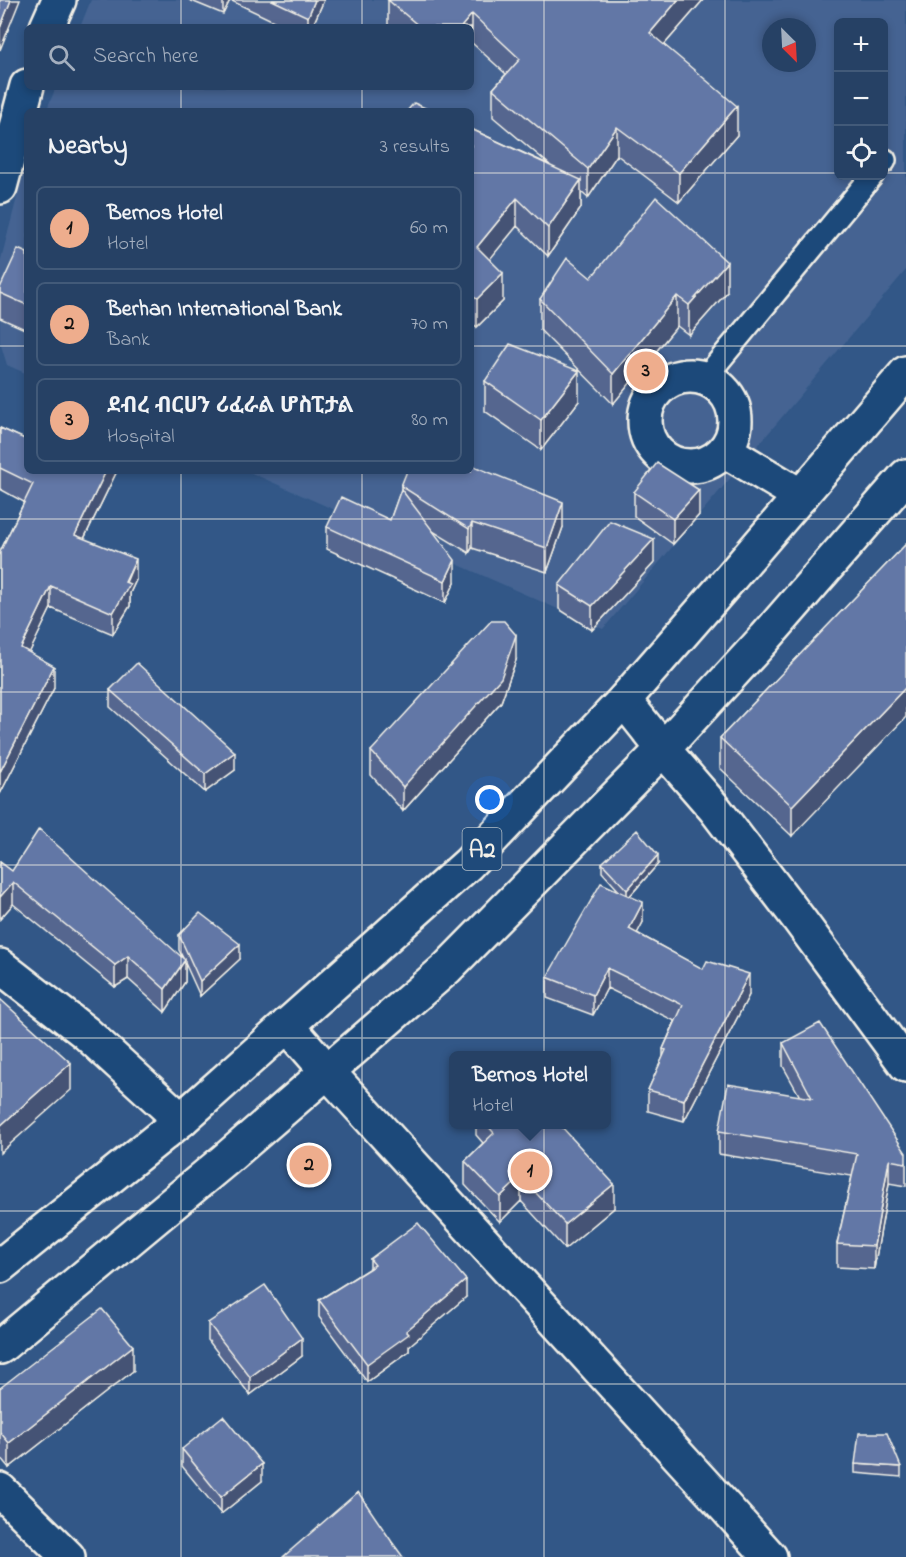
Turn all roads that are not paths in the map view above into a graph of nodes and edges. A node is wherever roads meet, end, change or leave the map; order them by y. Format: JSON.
{"nodes":[{"id":1,"x":59,"y":0,"type":"edge"},
{"id":2,"x":48,"y":24,"type":"edge"},
{"id":3,"x":26,"y":90,"type":"edge"},
{"id":4,"x":868,"y":180,"type":"edge"},
{"id":5,"x":0,"y":187,"type":"edge"},
{"id":6,"x":906,"y":373,"type":"edge"},
{"id":7,"x":705,"y":378,"type":"junction"},
{"id":8,"x":726,"y":451,"type":"junction"},
{"id":9,"x":906,"y":476,"type":"edge"},
{"id":10,"x":801,"y":496,"type":"junction"},
{"id":11,"x":624,"y":700,"type":"junction"},
{"id":12,"x":663,"y":749,"type":"junction"},
{"id":13,"x":0,"y":966,"type":"edge"},
{"id":14,"x":287,"y":1025,"type":"junction"},
{"id":15,"x":906,"y":1065,"type":"edge"},
{"id":16,"x":327,"y":1071,"type":"junction"},
{"id":17,"x":181,"y":1120,"type":"junction"},
{"id":18,"x":0,"y":1266,"type":"edge"},
{"id":19,"x":0,"y":1347,"type":"edge"},
{"id":20,"x":0,"y":1490,"type":"edge"},
{"id":21,"x":68,"y":1557,"type":"edge"},
{"id":22,"x":770,"y":1557,"type":"edge"}],
"edges":[{"from":1,"to":2,"type":"main road"},
{"from":3,"to":5,"type":"main road"},
{"from":4,"to":7,"type":"lane"},
{"from":6,"to":10,"type":"main road","number":"A2"},
{"from":7,"to":8,"type":"main road"},
{"from":7,"to":8,"type":"main road"},
{"from":8,"to":10,"type":"main road"},
{"from":9,"to":12,"type":"main road","number":"A2"},
{"from":10,"to":11,"type":"main road","number":"A2"},
{"from":11,"to":12,"type":"main road"},
{"from":11,"to":14,"type":"main road","number":"A2"},
{"from":12,"to":15,"type":"main road"},
{"from":12,"to":16,"type":"main road","number":"A2"},
{"from":13,"to":17,"type":"main road"},
{"from":14,"to":16,"type":"main road"},
{"from":14,"to":17,"type":"main road","number":"A2"},
{"from":16,"to":19,"type":"main road","number":"A2"},
{"from":16,"to":22,"type":"main road"},
{"from":17,"to":18,"type":"main road","number":"A2"},
{"from":20,"to":21,"type":"main road"}]}
